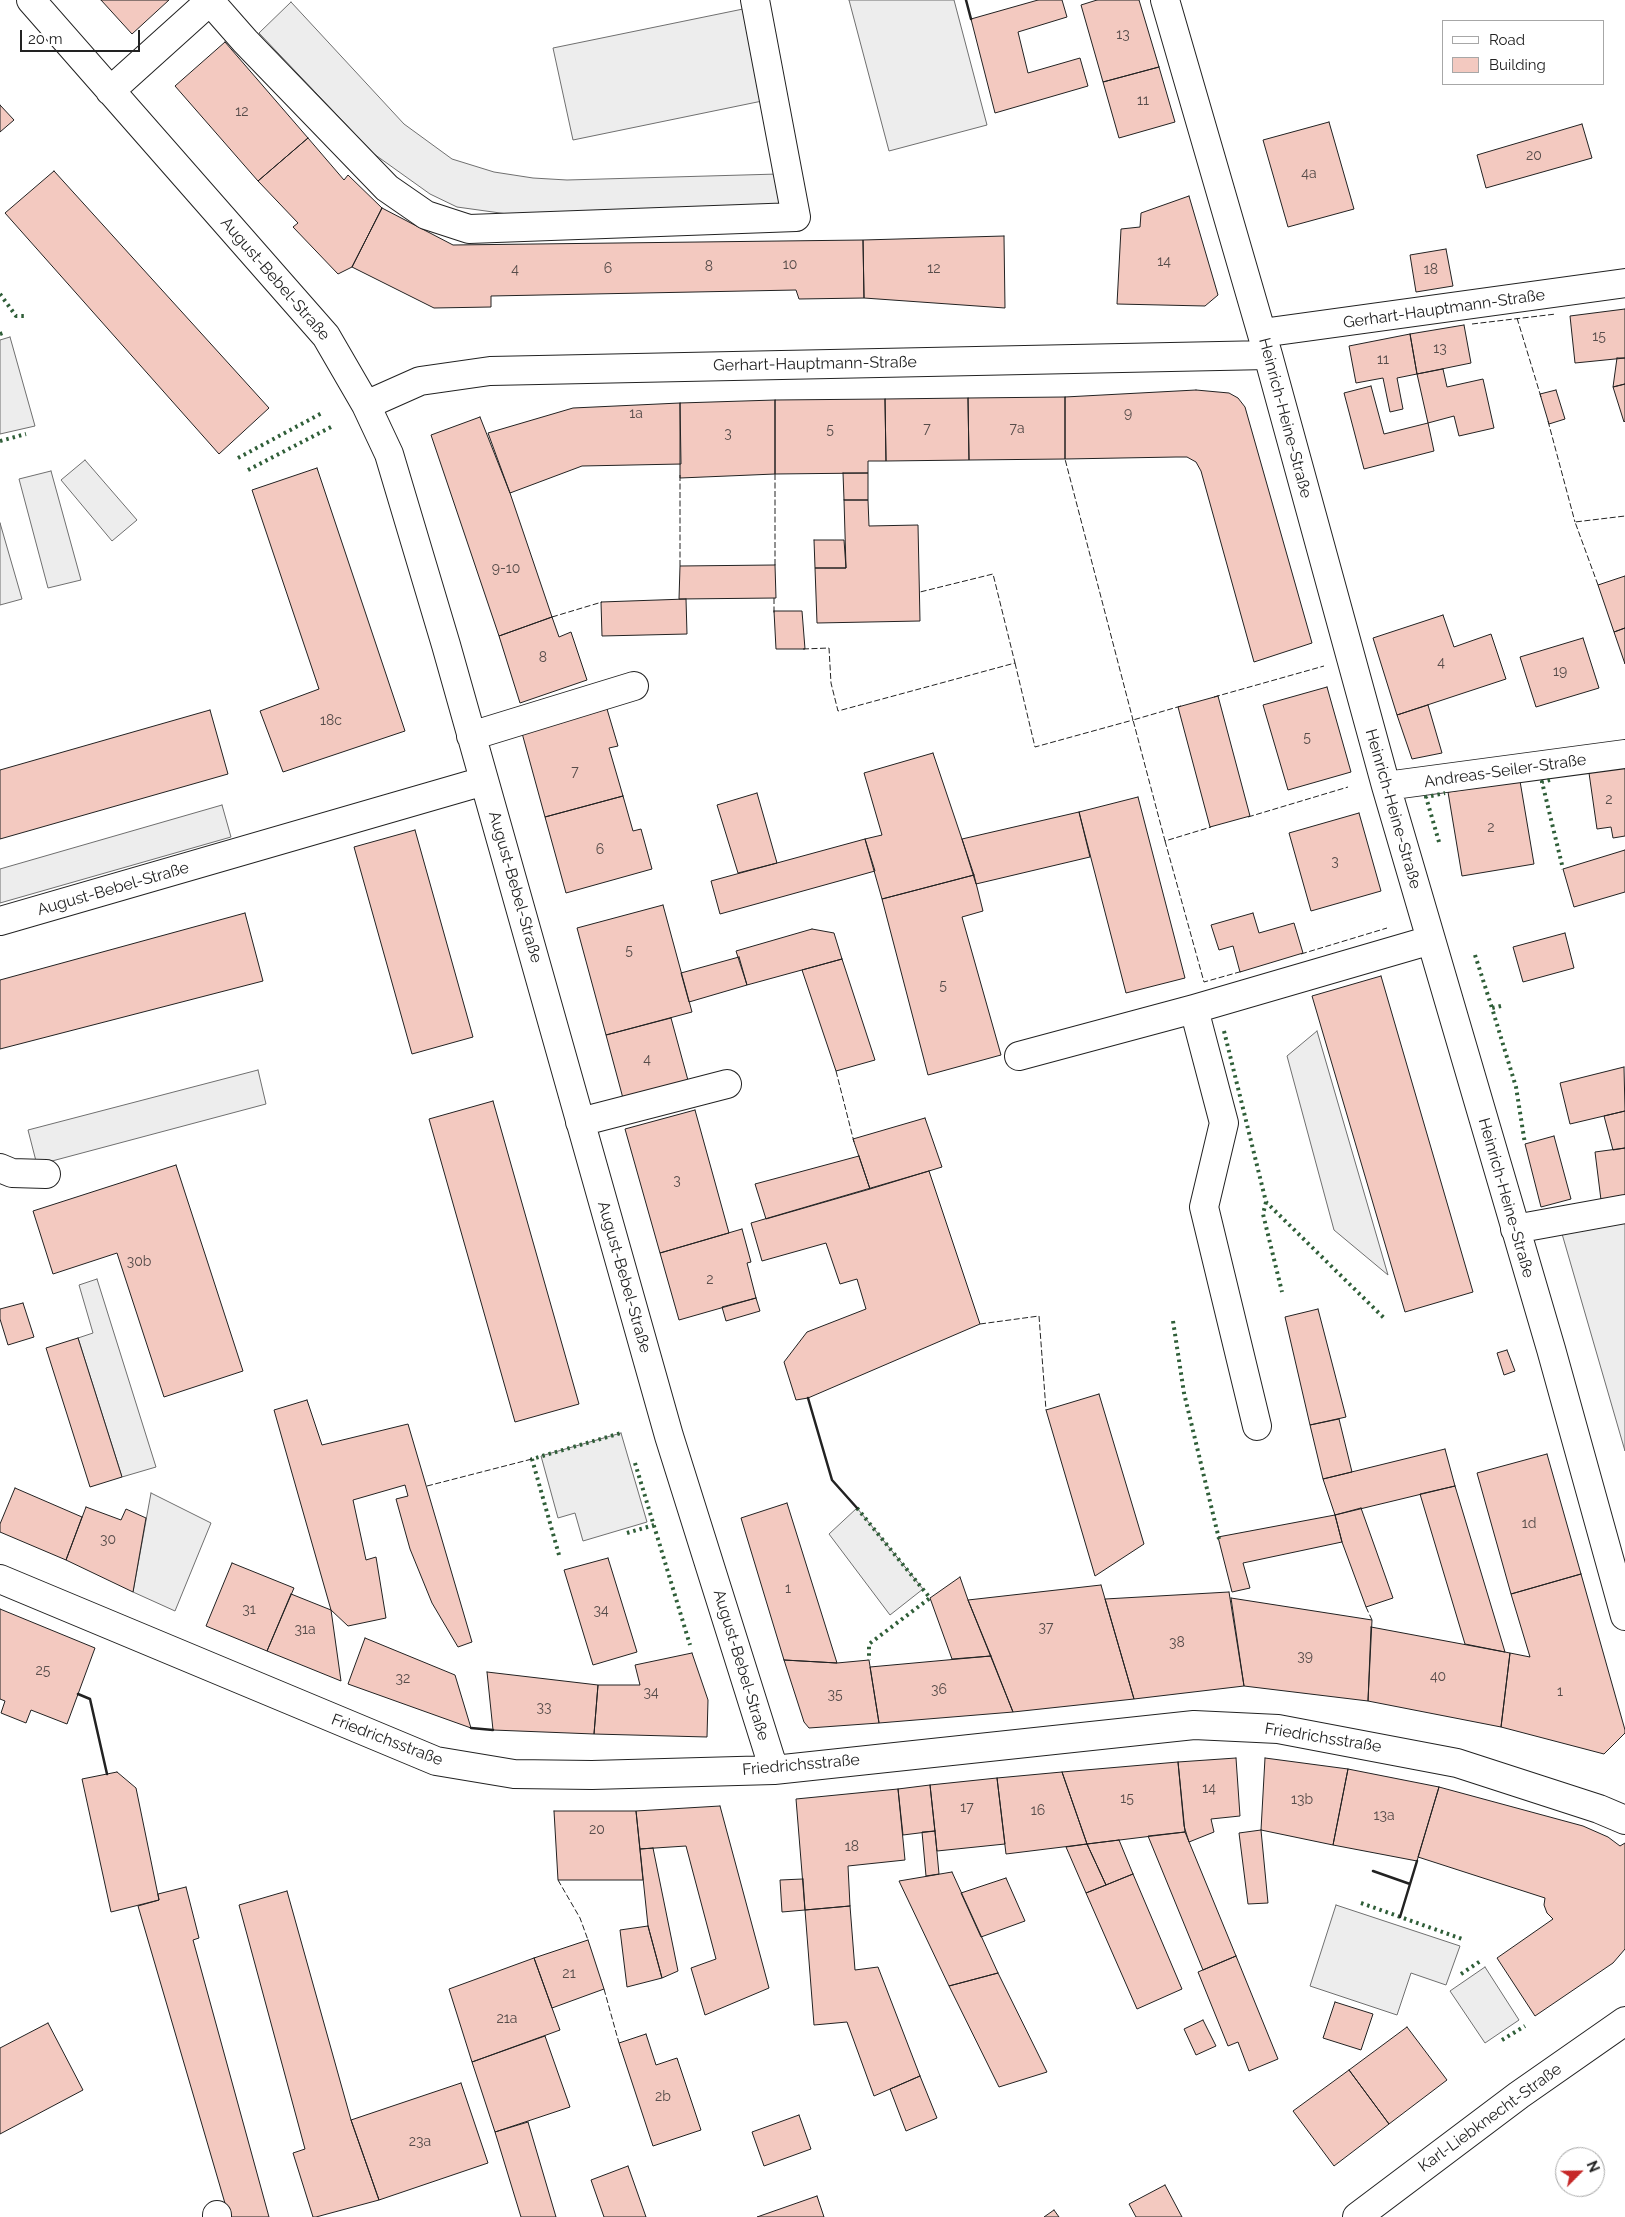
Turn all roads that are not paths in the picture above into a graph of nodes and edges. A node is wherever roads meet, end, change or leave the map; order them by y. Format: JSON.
{"nodes":[{"id":1,"x":31,"y":0,"type":"edge"},
{"id":2,"x":210,"y":0,"type":"edge"},
{"id":3,"x":755,"y":0,"type":"edge"},
{"id":4,"x":1165,"y":0,"type":"edge"},
{"id":5,"x":110,"y":91,"type":"junction"},
{"id":6,"x":1625,"y":283,"type":"edge"},
{"id":7,"x":1265,"y":344,"type":"junction"},
{"id":8,"x":366,"y":405,"type":"junction"},
{"id":9,"x":634,"y":686,"type":"dead end"},
{"id":10,"x":471,"y":736,"type":"junction"},
{"id":11,"x":1625,"y":754,"type":"edge"},
{"id":12,"x":484,"y":781,"type":"junction"},
{"id":13,"x":1386,"y":786,"type":"junction"},
{"id":14,"x":0,"y":921,"type":"edge"},
{"id":15,"x":1431,"y":940,"type":"junction"},
{"id":16,"x":1194,"y":1009,"type":"junction"},
{"id":17,"x":1019,"y":1056,"type":"dead end"},
{"id":18,"x":727,"y":1084,"type":"dead end"},
{"id":19,"x":580,"y":1122,"type":"junction"},
{"id":20,"x":0,"y":1168,"type":"edge"},
{"id":21,"x":46,"y":1174,"type":"dead end"},
{"id":22,"x":1625,"y":1209,"type":"edge"},
{"id":23,"x":1515,"y":1229,"type":"junction"},
{"id":24,"x":1257,"y":1426,"type":"dead end"},
{"id":25,"x":0,"y":1579,"type":"edge"},
{"id":26,"x":1625,"y":1616,"type":"edge"},
{"id":27,"x":774,"y":1770,"type":"junction"},
{"id":28,"x":1625,"y":1820,"type":"edge"},
{"id":29,"x":1625,"y":2022,"type":"edge"},
{"id":30,"x":1356,"y":2217,"type":"edge"}],
"edges":[{"from":1,"to":5,"type":"street","name":"August-Bebel-Straße"},
{"from":2,"to":3,"type":"street"},
{"from":2,"to":5,"type":"street"},
{"from":4,"to":7,"type":"street","name":"Heinrich-Heine-Straße"},
{"from":5,"to":8,"type":"street","name":"August-Bebel-Straße"},
{"from":6,"to":7,"type":"street","name":"Gerhart-Hauptmann-Straße"},
{"from":7,"to":8,"type":"street","name":"Gerhart-Hauptmann-Straße"},
{"from":7,"to":13,"type":"street","name":"Heinrich-Heine-Straße"},
{"from":8,"to":10,"type":"street","name":"August-Bebel-Straße"},
{"from":9,"to":10,"type":"street"},
{"from":10,"to":12,"type":"street","name":"August-Bebel-Straße"},
{"from":11,"to":13,"type":"street","name":"Andreas-Seiler-Straße"},
{"from":12,"to":14,"type":"street","name":"August-Bebel-Straße"},
{"from":12,"to":19,"type":"street","name":"August-Bebel-Straße"},
{"from":13,"to":15,"type":"street","name":"Heinrich-Heine-Straße"},
{"from":15,"to":16,"type":"street"},
{"from":15,"to":23,"type":"street","name":"Heinrich-Heine-Straße"},
{"from":16,"to":17,"type":"street"},
{"from":16,"to":24,"type":"street"},
{"from":18,"to":19,"type":"street"},
{"from":19,"to":27,"type":"street","name":"August-Bebel-Straße"},
{"from":20,"to":21,"type":"street"},
{"from":22,"to":23,"type":"street"},
{"from":23,"to":26,"type":"street","name":"Heinrich-Heine-Straße"},
{"from":25,"to":27,"type":"street","name":"Friedrichsstraße"},
{"from":27,"to":28,"type":"street","name":"Friedrichsstraße"},
{"from":29,"to":30,"type":"street","name":"Karl-Liebknecht-Straße"}]}
